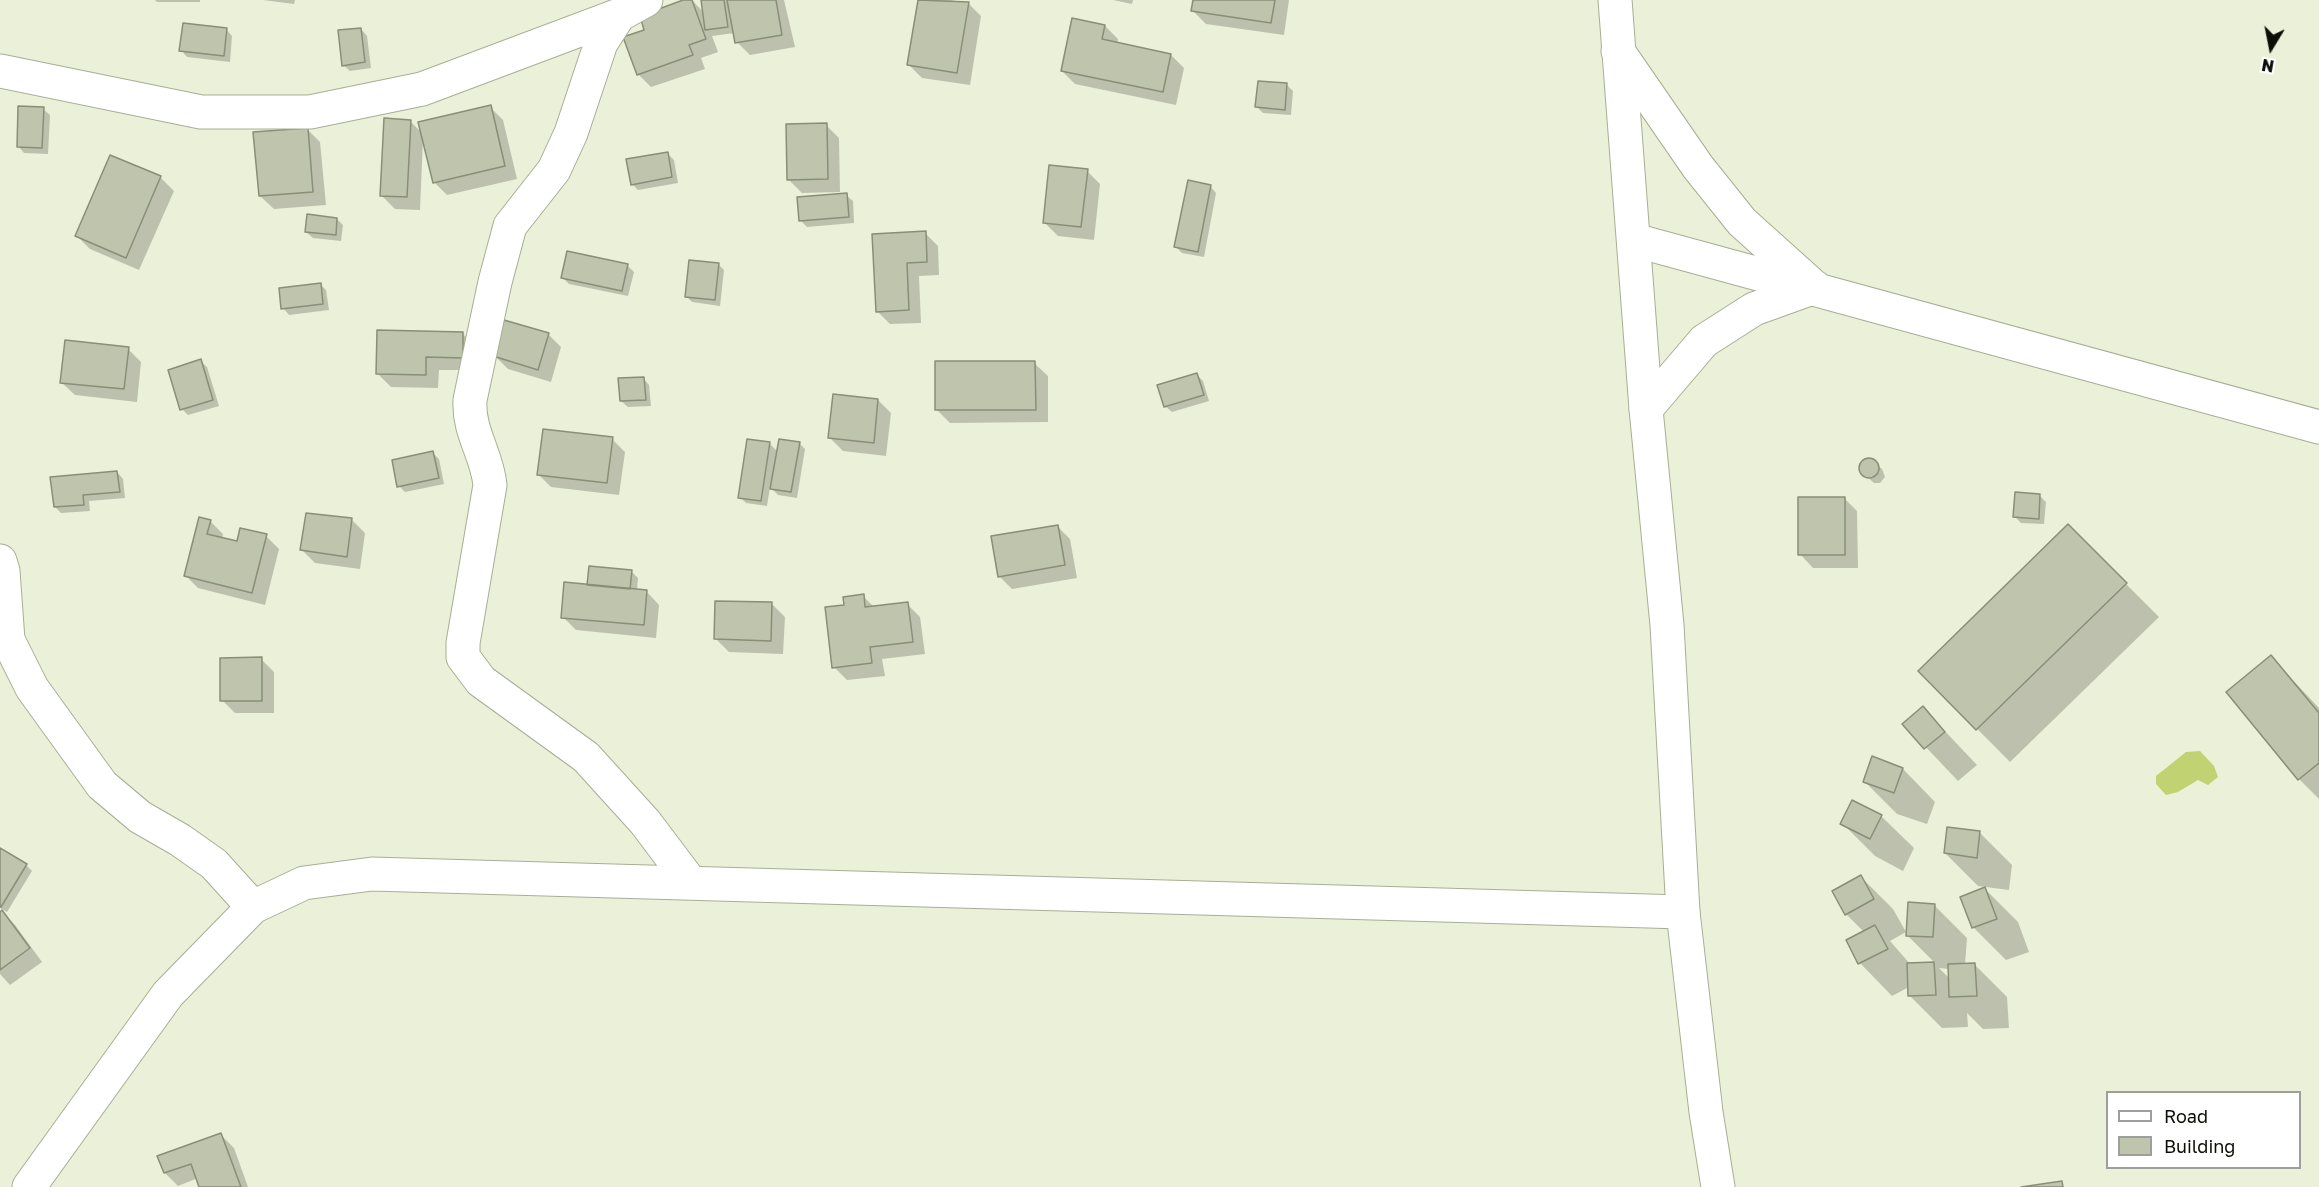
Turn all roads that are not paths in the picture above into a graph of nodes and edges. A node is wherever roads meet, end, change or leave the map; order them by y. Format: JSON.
{"nodes":[{"id":1,"x":1615,"y":0,"type":"edge"},
{"id":2,"x":633,"y":8,"type":"edge"},
{"id":3,"x":1618,"y":51,"type":"junction"},
{"id":4,"x":0,"y":71,"type":"edge"},
{"id":5,"x":1634,"y":240,"type":"junction"},
{"id":6,"x":1815,"y":287,"type":"junction"},
{"id":7,"x":1646,"y":409,"type":"junction"},
{"id":8,"x":2319,"y":427,"type":"edge"},
{"id":9,"x":0,"y":561,"type":"edge"},
{"id":10,"x":691,"y":883,"type":"junction"},
{"id":11,"x":253,"y":907,"type":"junction"},
{"id":12,"x":1683,"y":912,"type":"junction"},
{"id":13,"x":30,"y":1187,"type":"edge"},
{"id":14,"x":1718,"y":1187,"type":"edge"}],
"edges":[{"from":1,"to":3,"type":"street"},
{"from":2,"to":4,"type":"street"},
{"from":2,"to":10,"type":"street"},
{"from":3,"to":5,"type":"street"},
{"from":3,"to":6,"type":"street"},
{"from":5,"to":6,"type":"street"},
{"from":5,"to":7,"type":"street"},
{"from":6,"to":7,"type":"street"},
{"from":6,"to":8,"type":"street"},
{"from":7,"to":12,"type":"street"},
{"from":9,"to":11,"type":"street"},
{"from":10,"to":11,"type":"street"},
{"from":10,"to":12,"type":"street"},
{"from":11,"to":13,"type":"street"},
{"from":12,"to":14,"type":"street"}]}
